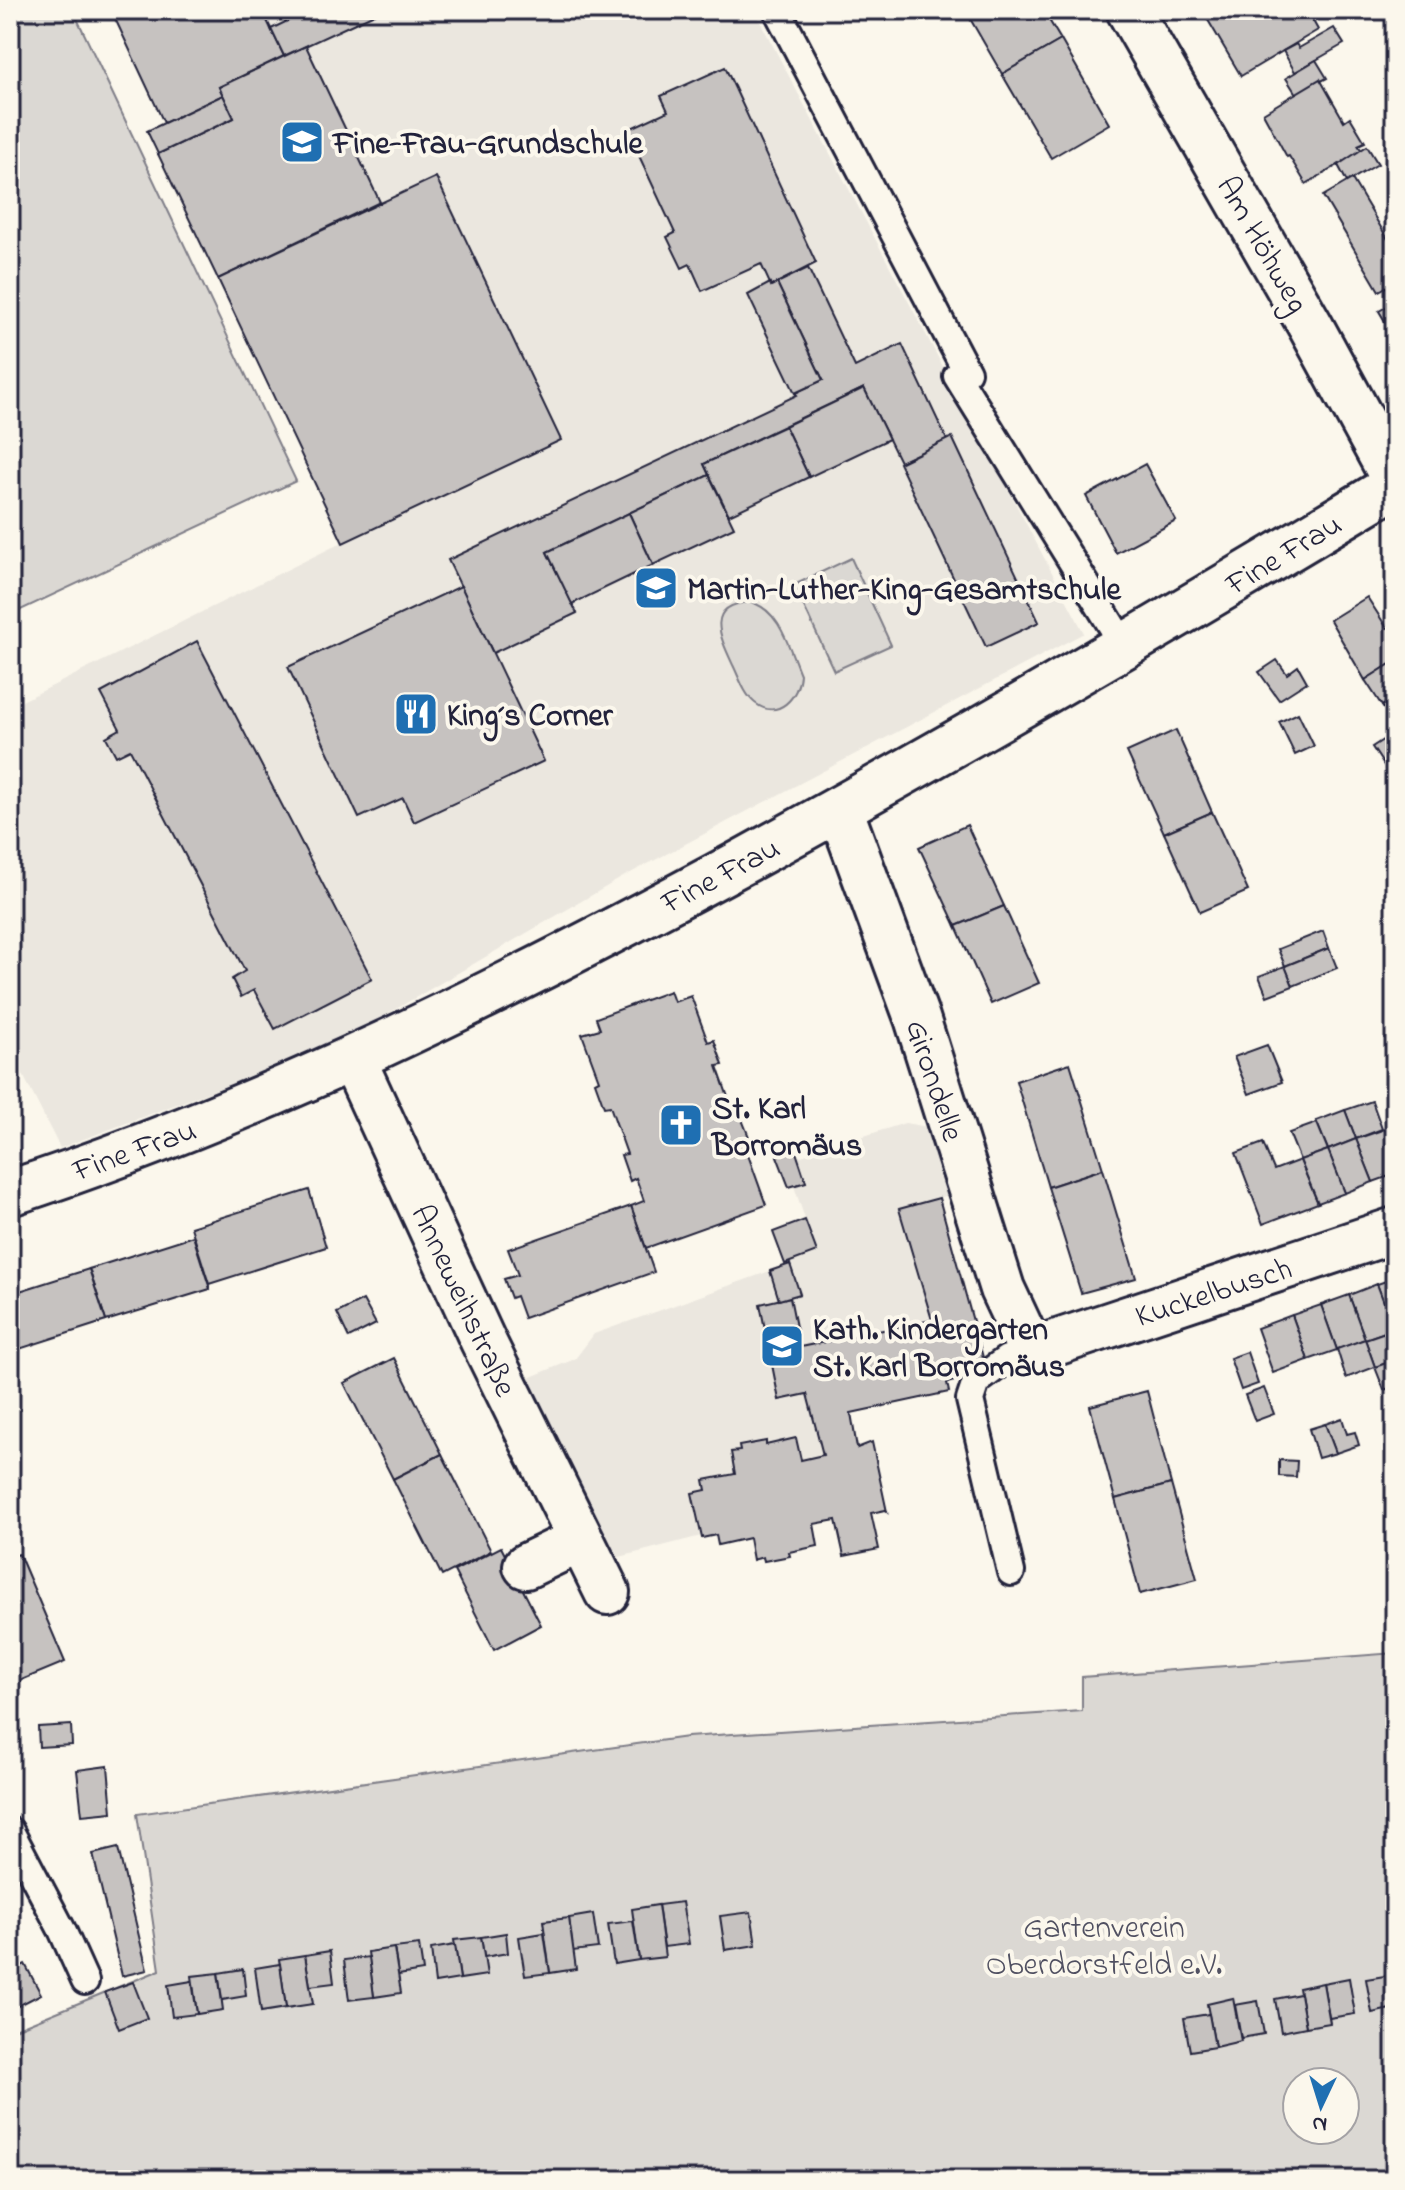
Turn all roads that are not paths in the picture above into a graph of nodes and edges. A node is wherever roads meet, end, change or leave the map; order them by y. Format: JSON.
{"nodes":[{"id":1,"x":777,"y":10,"type":"edge"},
{"id":2,"x":1129,"y":10,"type":"edge"},
{"id":3,"x":1395,"y":483,"type":"edge"},
{"id":4,"x":1125,"y":647,"type":"junction"},
{"id":5,"x":840,"y":809,"type":"junction"},
{"id":6,"x":353,"y":1059,"type":"junction"},
{"id":7,"x":10,"y":1193,"type":"edge"},
{"id":8,"x":1395,"y":1230,"type":"edge"},
{"id":9,"x":1031,"y":1351,"type":"junction"},
{"id":10,"x":580,"y":1540,"type":"junction"},
{"id":11,"x":526,"y":1566,"type":"dead end"},
{"id":12,"x":1011,"y":1572,"type":"dead end"},
{"id":13,"x":607,"y":1592,"type":"dead end"},
{"id":14,"x":10,"y":1831,"type":"edge"},
{"id":15,"x":85,"y":1981,"type":"dead end"}],
"edges":[{"from":1,"to":4,"type":"lane"},
{"from":2,"to":3,"type":"street","name":"Am Höhweg"},
{"from":3,"to":4,"type":"street","name":"Fine Frau"},
{"from":4,"to":5,"type":"street","name":"Fine Frau"},
{"from":5,"to":6,"type":"street","name":"Fine Frau"},
{"from":5,"to":9,"type":"street","name":"Girondelle"},
{"from":6,"to":7,"type":"street","name":"Fine Frau"},
{"from":6,"to":10,"type":"street","name":"Anneweihstraße"},
{"from":8,"to":9,"type":"street","name":"Kuckelbusch"},
{"from":9,"to":12,"type":"lane"},
{"from":10,"to":11,"type":"street"},
{"from":10,"to":13,"type":"street","name":"Anneweihstraße"},
{"from":14,"to":15,"type":"lane"}]}
